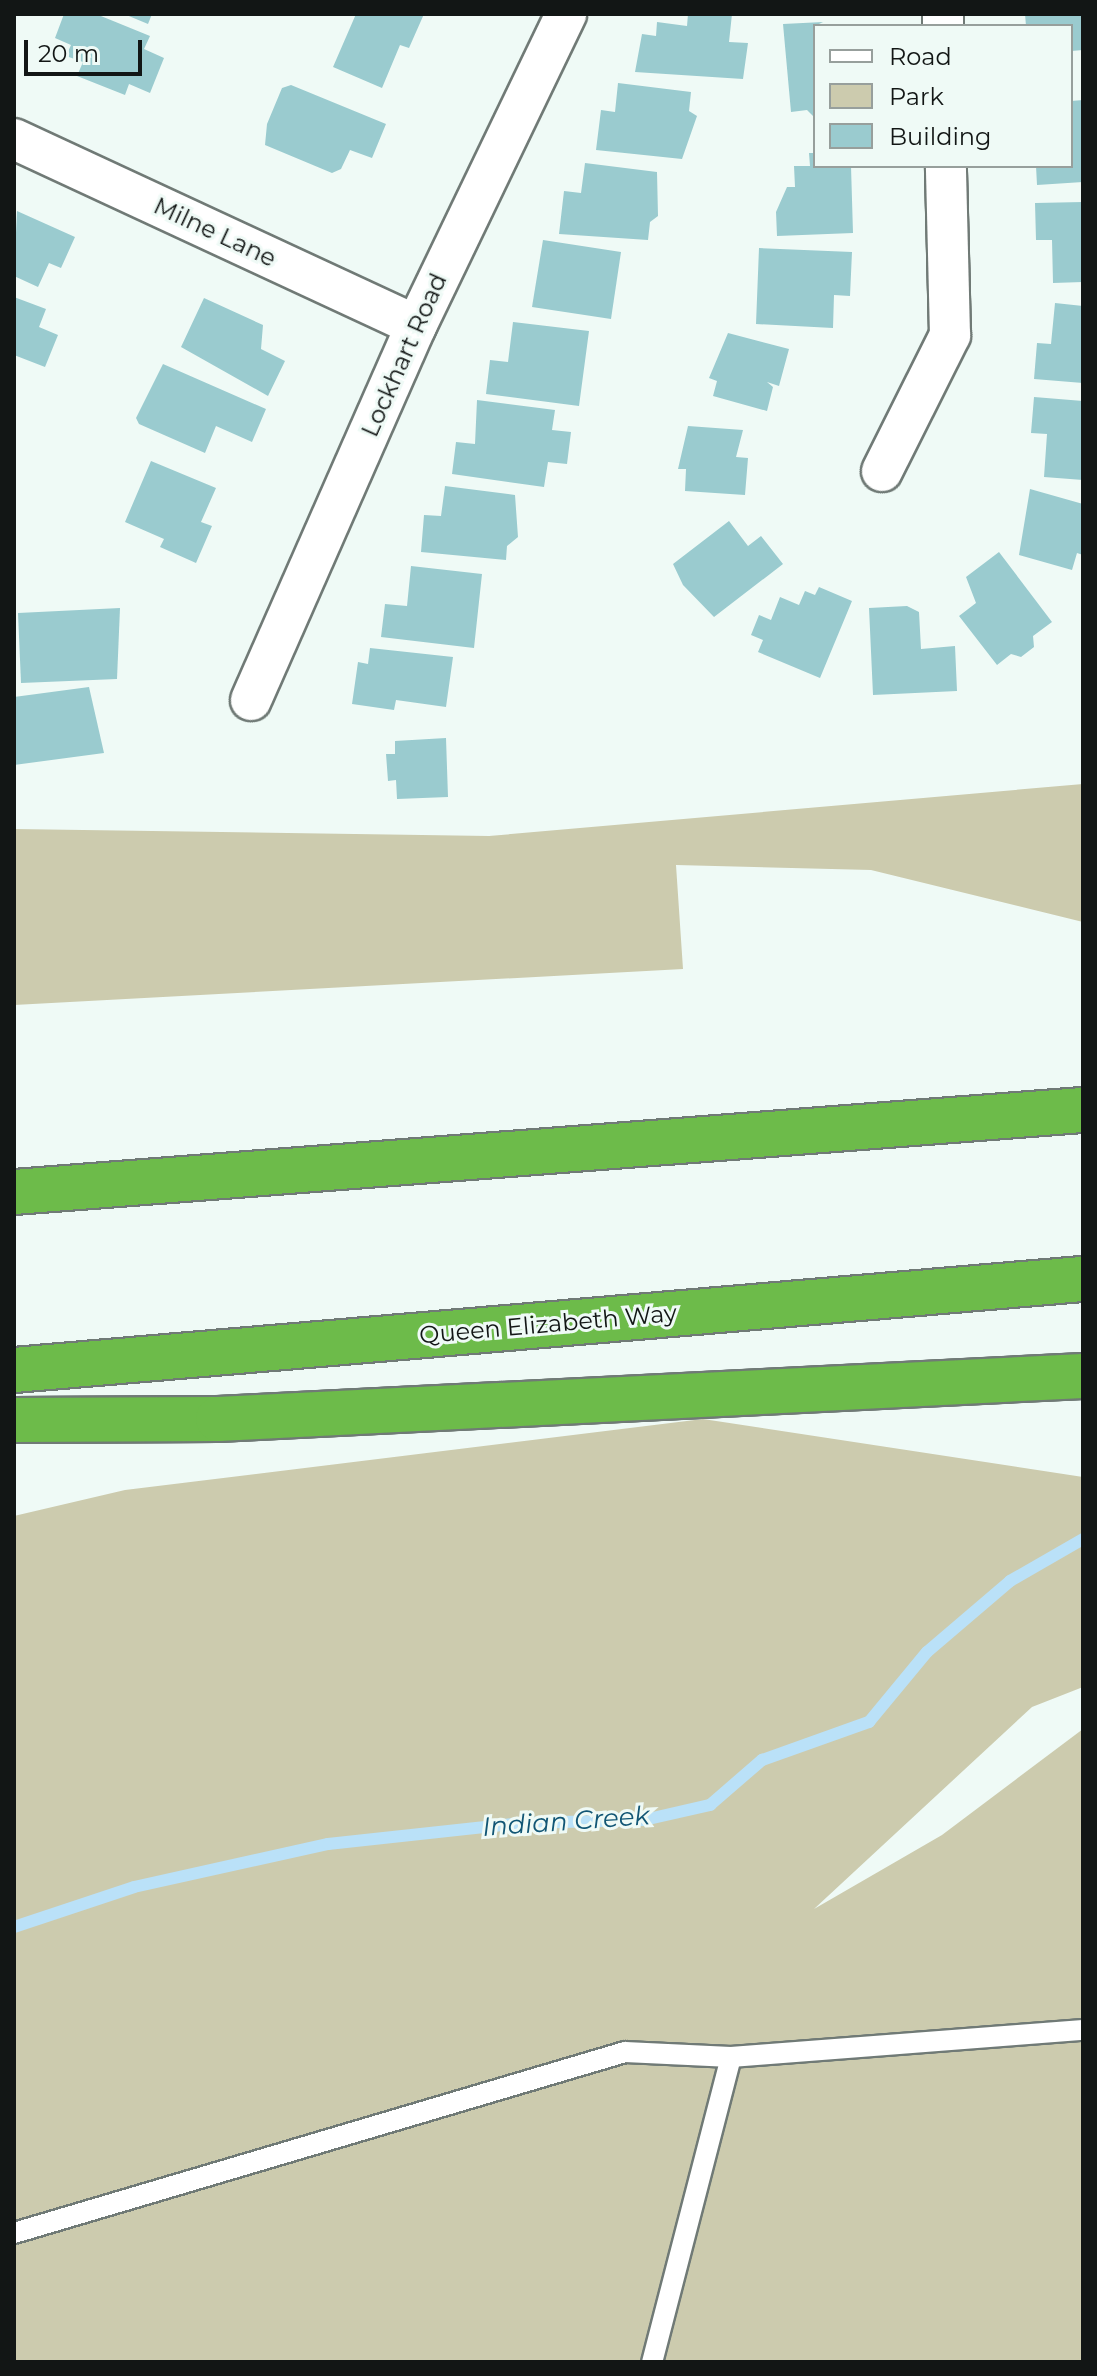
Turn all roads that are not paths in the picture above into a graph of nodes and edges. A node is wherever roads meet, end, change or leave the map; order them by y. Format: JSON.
{"nodes":[{"id":1,"x":566,"y":14,"type":"edge"},
{"id":2,"x":14,"y":139,"type":"edge"},
{"id":3,"x":946,"y":168,"type":"edge"},
{"id":4,"x":416,"y":326,"type":"junction"},
{"id":5,"x":882,"y":471,"type":"dead end"},
{"id":6,"x":251,"y":700,"type":"dead end"},
{"id":7,"x":1083,"y":1110,"type":"edge"},
{"id":8,"x":14,"y":1192,"type":"edge"},
{"id":9,"x":1083,"y":1279,"type":"edge"},
{"id":10,"x":14,"y":1370,"type":"edge"},
{"id":11,"x":1083,"y":1376,"type":"edge"},
{"id":12,"x":14,"y":1420,"type":"edge"},
{"id":13,"x":1083,"y":2030,"type":"edge"},
{"id":14,"x":731,"y":2057,"type":"junction"},
{"id":15,"x":14,"y":2233,"type":"edge"},
{"id":16,"x":652,"y":2362,"type":"edge"}],
"edges":[{"from":1,"to":4,"type":"street","name":"Lockhart Road"},
{"from":2,"to":4,"type":"street","name":"Milne Lane"},
{"from":3,"to":5,"type":"street"},
{"from":4,"to":6,"type":"street","name":"Lockhart Road"},
{"from":7,"to":8,"type":"highway"},
{"from":9,"to":10,"type":"highway","name":"Queen Elizabeth Way"},
{"from":11,"to":12,"type":"highway"},
{"from":13,"to":14,"type":"lane"},
{"from":14,"to":15,"type":"lane"},
{"from":14,"to":16,"type":"lane"}]}
